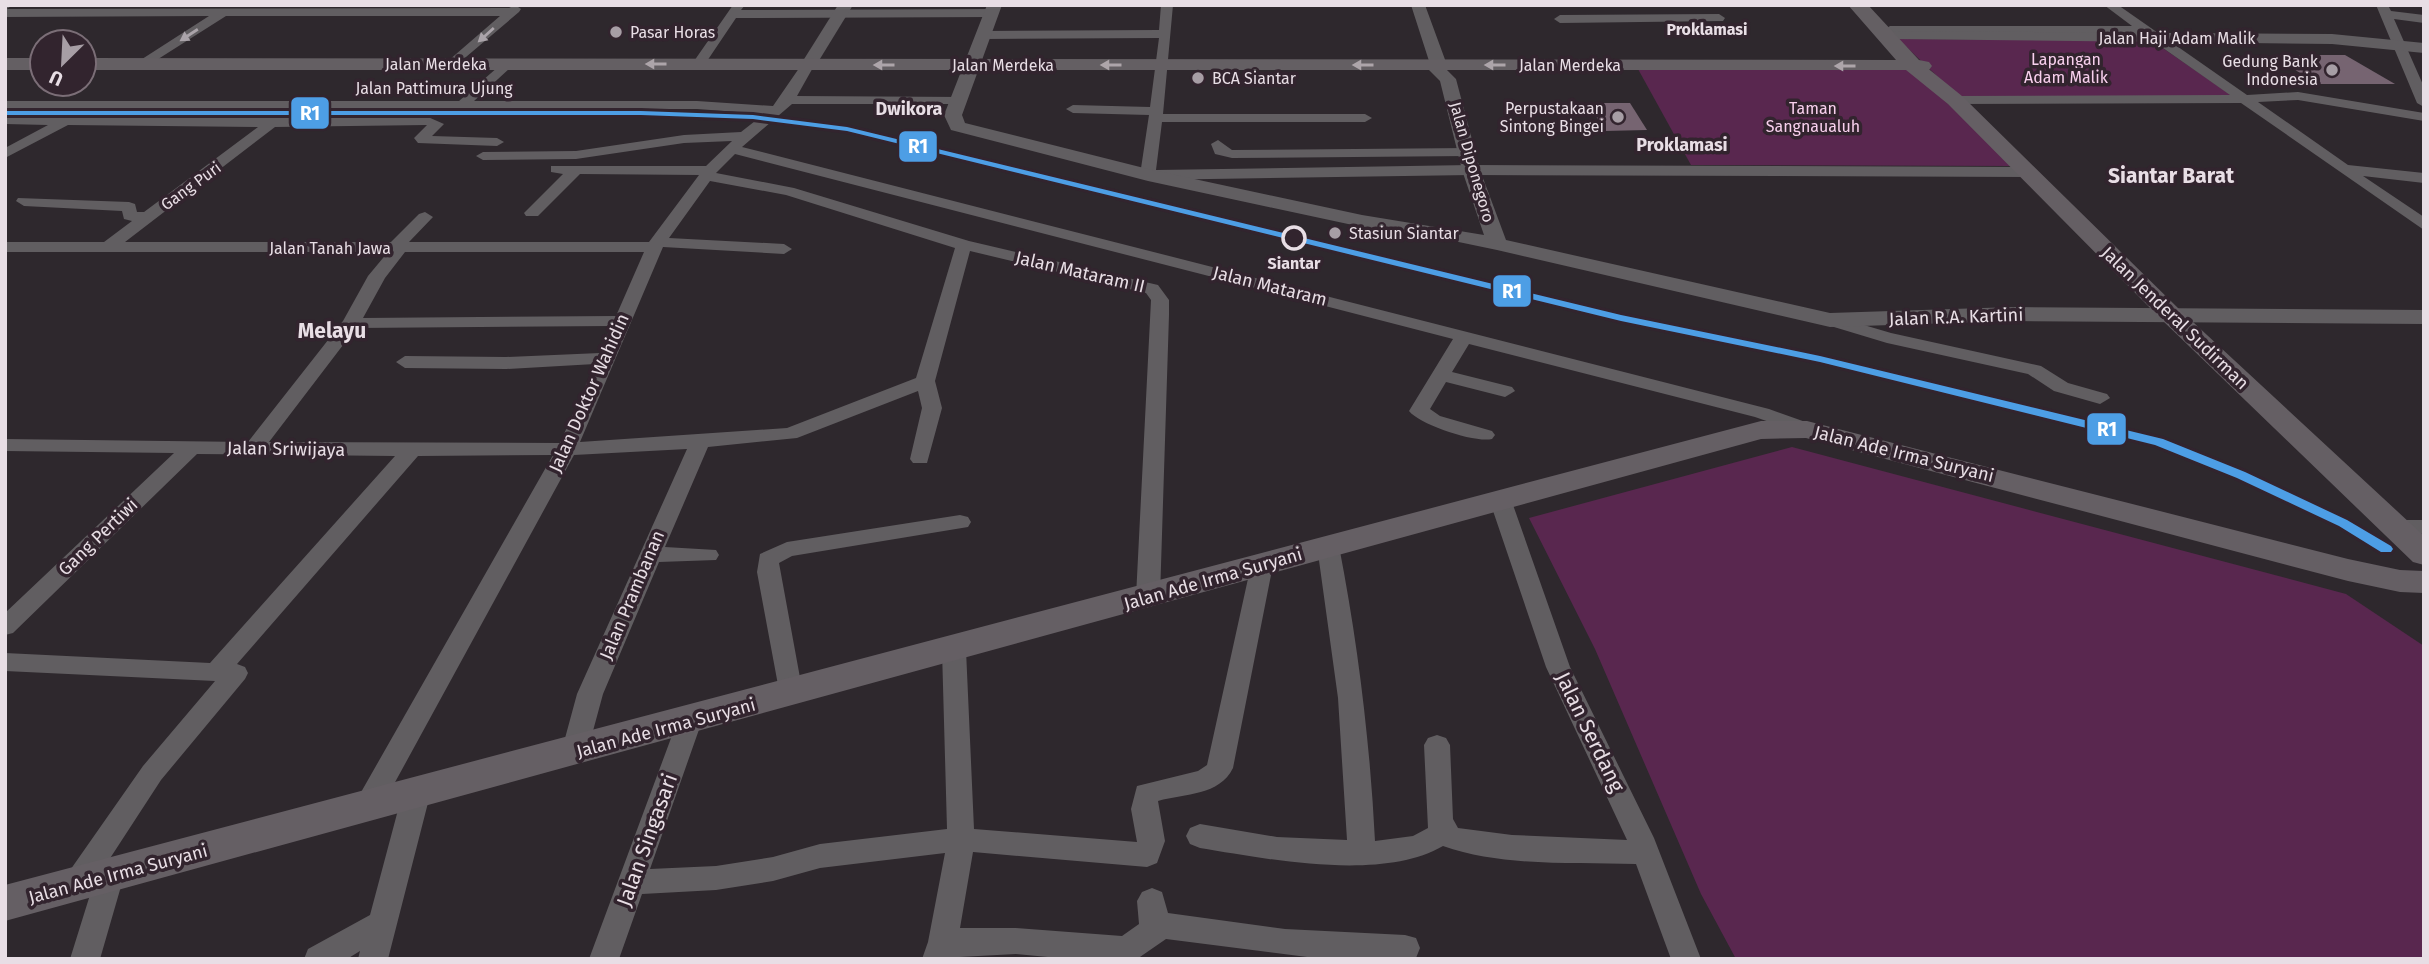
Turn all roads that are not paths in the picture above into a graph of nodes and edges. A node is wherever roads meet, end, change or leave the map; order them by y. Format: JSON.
{"nodes":[{"id":1,"x":235,"y":5,"type":"edge"},
{"id":2,"x":1167,"y":5,"type":"edge"},
{"id":3,"x":1418,"y":5,"type":"edge"},
{"id":4,"x":1566,"y":5,"type":"edge"},
{"id":5,"x":1709,"y":5,"type":"edge"},
{"id":6,"x":2110,"y":5,"type":"edge"},
{"id":7,"x":1860,"y":8,"type":"edge"},
{"id":8,"x":515,"y":9,"type":"edge"},
{"id":9,"x":844,"y":9,"type":"edge"},
{"id":10,"x":994,"y":9,"type":"edge"},
{"id":11,"x":736,"y":10,"type":"edge"},
{"id":12,"x":2384,"y":10,"type":"edge"},
{"id":13,"x":5,"y":13,"type":"edge"},
{"id":14,"x":222,"y":13,"type":"junction"},
{"id":15,"x":2424,"y":19,"type":"edge"},
{"id":16,"x":1165,"y":34,"type":"junction"},
{"id":17,"x":2151,"y":34,"type":"junction"},
{"id":18,"x":984,"y":35,"type":"junction"},
{"id":19,"x":1896,"y":36,"type":"junction"},
{"id":20,"x":2401,"y":45,"type":"junction"},
{"id":21,"x":2424,"y":48,"type":"edge"},
{"id":22,"x":5,"y":64,"type":"edge"},
{"id":23,"x":28,"y":64,"type":"edge"},
{"id":24,"x":98,"y":64,"type":"edge"},
{"id":25,"x":144,"y":64,"type":"junction"},
{"id":26,"x":453,"y":64,"type":"junction"},
{"id":27,"x":506,"y":64,"type":"junction"},
{"id":28,"x":698,"y":64,"type":"junction"},
{"id":29,"x":809,"y":64,"type":"junction"},
{"id":30,"x":973,"y":65,"type":"junction"},
{"id":31,"x":1163,"y":65,"type":"junction"},
{"id":32,"x":1443,"y":69,"type":"junction"},
{"id":33,"x":1922,"y":70,"type":"junction"},
{"id":34,"x":2418,"y":80,"type":"edge"},
{"id":35,"x":2244,"y":99,"type":"junction"},
{"id":36,"x":959,"y":100,"type":"junction"},
{"id":37,"x":1955,"y":100,"type":"junction"},
{"id":38,"x":2424,"y":103,"type":"edge"},
{"id":39,"x":5,"y":105,"type":"edge"},
{"id":40,"x":783,"y":105,"type":"junction"},
{"id":41,"x":461,"y":106,"type":"junction"},
{"id":42,"x":1073,"y":108,"type":"dead end"},
{"id":43,"x":1157,"y":114,"type":"junction"},
{"id":44,"x":2424,"y":117,"type":"edge"},
{"id":45,"x":1365,"y":118,"type":"dead end"},
{"id":46,"x":5,"y":120,"type":"edge"},
{"id":47,"x":66,"y":120,"type":"junction"},
{"id":48,"x":272,"y":124,"type":"junction"},
{"id":49,"x":55,"y":140,"type":"dead end"},
{"id":50,"x":497,"y":142,"type":"dead end"},
{"id":51,"x":738,"y":143,"type":"junction"},
{"id":52,"x":1218,"y":144,"type":"dead end"},
{"id":53,"x":5,"y":154,"type":"edge"},
{"id":54,"x":1469,"y":161,"type":"junction"},
{"id":55,"x":478,"y":162,"type":"joint"},
{"id":56,"x":5,"y":168,"type":"edge"},
{"id":57,"x":2343,"y":169,"type":"junction"},
{"id":58,"x":575,"y":170,"type":"junction"},
{"id":59,"x":2026,"y":172,"type":"junction"},
{"id":60,"x":708,"y":173,"type":"junction"},
{"id":61,"x":1148,"y":174,"type":"junction"},
{"id":62,"x":2424,"y":178,"type":"edge"},
{"id":63,"x":24,"y":201,"type":"dead end"},
{"id":64,"x":532,"y":213,"type":"dead end"},
{"id":65,"x":148,"y":217,"type":"junction"},
{"id":66,"x":425,"y":217,"type":"dead end"},
{"id":67,"x":2424,"y":225,"type":"edge"},
{"id":68,"x":655,"y":244,"type":"junction"},
{"id":69,"x":1497,"y":244,"type":"junction"},
{"id":70,"x":964,"y":245,"type":"junction"},
{"id":71,"x":108,"y":247,"type":"junction"},
{"id":72,"x":397,"y":248,"type":"junction"},
{"id":73,"x":784,"y":249,"type":"dead end"},
{"id":74,"x":9,"y":250,"type":"edge"},
{"id":75,"x":2171,"y":315,"type":"junction"},
{"id":76,"x":2424,"y":317,"type":"edge"},
{"id":77,"x":1830,"y":320,"type":"junction"},
{"id":78,"x":621,"y":321,"type":"junction"},
{"id":79,"x":351,"y":323,"type":"junction"},
{"id":80,"x":1465,"y":335,"type":"junction"},
{"id":81,"x":605,"y":358,"type":"junction"},
{"id":82,"x":405,"y":362,"type":"dead end"},
{"id":83,"x":1441,"y":375,"type":"junction"},
{"id":84,"x":925,"y":381,"type":"junction"},
{"id":85,"x":1505,"y":391,"type":"dead end"},
{"id":86,"x":2100,"y":398,"type":"dead end"},
{"id":87,"x":1807,"y":429,"type":"junction"},
{"id":88,"x":1485,"y":435,"type":"dead end"},
{"id":89,"x":700,"y":442,"type":"junction"},
{"id":90,"x":5,"y":445,"type":"edge"},
{"id":91,"x":191,"y":448,"type":"junction"},
{"id":92,"x":253,"y":449,"type":"junction"},
{"id":93,"x":567,"y":449,"type":"junction"},
{"id":94,"x":412,"y":450,"type":"junction"},
{"id":95,"x":920,"y":458,"type":"dead end"},
{"id":96,"x":1501,"y":502,"type":"junction"},
{"id":97,"x":960,"y":522,"type":"dead end"},
{"id":98,"x":2395,"y":527,"type":"junction"},
{"id":99,"x":2424,"y":527,"type":"edge"},
{"id":100,"x":1328,"y":546,"type":"junction"},
{"id":101,"x":649,"y":554,"type":"junction"},
{"id":102,"x":2424,"y":554,"type":"edge"},
{"id":103,"x":708,"y":555,"type":"dead end"},
{"id":104,"x":1262,"y":565,"type":"junction"},
{"id":105,"x":2424,"y":582,"type":"edge"},
{"id":106,"x":1148,"y":597,"type":"junction"},
{"id":107,"x":5,"y":627,"type":"edge"},
{"id":108,"x":954,"y":650,"type":"junction"},
{"id":109,"x":5,"y":662,"type":"edge"},
{"id":110,"x":218,"y":670,"type":"junction"},
{"id":111,"x":790,"y":694,"type":"junction"},
{"id":112,"x":689,"y":722,"type":"junction"},
{"id":113,"x":1437,"y":745,"type":"dead end"},
{"id":114,"x":574,"y":752,"type":"junction"},
{"id":115,"x":416,"y":796,"type":"junction"},
{"id":116,"x":366,"y":809,"type":"junction"},
{"id":117,"x":1444,"y":832,"type":"junction"},
{"id":118,"x":1200,"y":836,"type":"dead end"},
{"id":119,"x":961,"y":839,"type":"junction"},
{"id":120,"x":1362,"y":852,"type":"junction"},
{"id":121,"x":1646,"y":852,"type":"junction"},
{"id":122,"x":110,"y":876,"type":"junction"},
{"id":123,"x":633,"y":882,"type":"junction"},
{"id":124,"x":76,"y":885,"type":"junction"},
{"id":125,"x":5,"y":904,"type":"edge"},
{"id":126,"x":384,"y":922,"type":"junction"},
{"id":127,"x":1405,"y":948,"type":"dead end"},
{"id":128,"x":940,"y":950,"type":"edge"},
{"id":129,"x":85,"y":959,"type":"edge"},
{"id":130,"x":319,"y":959,"type":"edge"},
{"id":131,"x":373,"y":959,"type":"edge"},
{"id":132,"x":604,"y":959,"type":"edge"},
{"id":133,"x":1686,"y":959,"type":"edge"}],
"edges":[{"from":1,"to":14,"type":"street"},
{"from":2,"to":16,"type":"street"},
{"from":3,"to":32,"type":"street","name":"Jalan Diponegoro"},
{"from":4,"to":5,"type":"street"},
{"from":6,"to":17,"type":"street"},
{"from":7,"to":19,"type":"main road","name":"Jalan Jenderal Sudirman"},
{"from":7,"to":33,"type":"main road","name":"Jalan Jenderal Sudirman"},
{"from":8,"to":14,"type":"street"},
{"from":8,"to":26,"type":"street","one_way":true},
{"from":9,"to":10,"type":"street"},
{"from":9,"to":11,"type":"street"},
{"from":9,"to":29,"type":"street","name":"Jalan Doktor Wahidin"},
{"from":10,"to":18,"type":"street"},
{"from":11,"to":28,"type":"street"},
{"from":12,"to":15,"type":"street"},
{"from":12,"to":20,"type":"street"},
{"from":13,"to":14,"type":"street"},
{"from":14,"to":25,"type":"street","one_way":true},
{"from":16,"to":18,"type":"street"},
{"from":16,"to":31,"type":"street"},
{"from":17,"to":19,"type":"street"},
{"from":17,"to":19,"type":"street","name":"Jalan Haji Adam Malik"},
{"from":17,"to":20,"type":"street","name":"Jalan Haji Adam Malik"},
{"from":17,"to":35,"type":"street"},
{"from":18,"to":30,"type":"street"},
{"from":19,"to":33,"type":"main road","name":"Jalan Jenderal Sudirman"},
{"from":20,"to":21,"type":"street","name":"Jalan Haji Adam Malik"},
{"from":20,"to":34,"type":"street"},
{"from":22,"to":23,"type":"main road"},
{"from":24,"to":25,"type":"main road","name":"Jalan Merdeka"},
{"from":25,"to":26,"type":"main road","name":"Jalan Merdeka"},
{"from":26,"to":27,"type":"main road","name":"Jalan Merdeka"},
{"from":28,"to":27,"type":"main road","name":"Jalan Merdeka","one_way":true},
{"from":27,"to":41,"type":"street"},
{"from":28,"to":29,"type":"main road","name":"Jalan Merdeka"},
{"from":30,"to":29,"type":"main road","name":"Jalan Merdeka","one_way":true},
{"from":29,"to":40,"type":"street","name":"Jalan Doktor Wahidin"},
{"from":31,"to":30,"type":"main road","name":"Jalan Merdeka","one_way":true},
{"from":30,"to":36,"type":"street"},
{"from":32,"to":31,"type":"main road","name":"Jalan Merdeka","one_way":true},
{"from":31,"to":43,"type":"street"},
{"from":33,"to":32,"type":"main road","name":"Jalan Merdeka","one_way":true},
{"from":32,"to":54,"type":"street","name":"Jalan Diponegoro"},
{"from":33,"to":37,"type":"main road","name":"Jalan Jenderal Sudirman"},
{"from":34,"to":38,"type":"street"},
{"from":35,"to":37,"type":"street"},
{"from":35,"to":44,"type":"street"},
{"from":35,"to":57,"type":"street"},
{"from":36,"to":40,"type":"street","name":"Jalan Pattimura Ujung"},
{"from":36,"to":61,"type":"street","name":"Jalan R.A. Kartini"},
{"from":37,"to":59,"type":"main road","name":"Jalan Jenderal Sudirman"},
{"from":39,"to":41,"type":"street","name":"Jalan Pattimura Ujung"},
{"from":40,"to":41,"type":"street","name":"Jalan Pattimura Ujung"},
{"from":40,"to":51,"type":"street","name":"Jalan Doktor Wahidin"},
{"from":42,"to":43,"type":"street"},
{"from":43,"to":45,"type":"street"},
{"from":43,"to":61,"type":"street"},
{"from":46,"to":47,"type":"street"},
{"from":47,"to":48,"type":"street"},
{"from":47,"to":53,"type":"street"},
{"from":48,"to":50,"type":"street"},
{"from":48,"to":65,"type":"street","name":"Gang Puri"},
{"from":49,"to":56,"type":"street"},
{"from":51,"to":55,"type":"street","name":"Jalan Mataram"},
{"from":51,"to":60,"type":"street","name":"Jalan Doktor Wahidin"},
{"from":51,"to":80,"type":"street","name":"Jalan Mataram"},
{"from":52,"to":54,"type":"street"},
{"from":54,"to":59,"type":"street"},
{"from":54,"to":61,"type":"street"},
{"from":54,"to":69,"type":"street","name":"Jalan Diponegoro"},
{"from":55,"to":58,"type":"street","name":"Jalan Mataram II"},
{"from":57,"to":62,"type":"street"},
{"from":57,"to":67,"type":"street"},
{"from":58,"to":60,"type":"street","name":"Jalan Mataram II"},
{"from":58,"to":64,"type":"street"},
{"from":59,"to":75,"type":"main road","name":"Jalan Jenderal Sudirman"},
{"from":60,"to":68,"type":"street","name":"Jalan Doktor Wahidin"},
{"from":60,"to":70,"type":"street","name":"Jalan Mataram II"},
{"from":61,"to":69,"type":"street","name":"Jalan R.A. Kartini"},
{"from":63,"to":65,"type":"street"},
{"from":65,"to":71,"type":"street","name":"Gang Puri"},
{"from":66,"to":72,"type":"street"},
{"from":68,"to":72,"type":"street","name":"Jalan Tanah Jawa"},
{"from":68,"to":73,"type":"street","name":"Jalan Tanah Jawa"},
{"from":68,"to":78,"type":"street","name":"Jalan Doktor Wahidin"},
{"from":69,"to":77,"type":"street","name":"Jalan R.A. Kartini"},
{"from":70,"to":84,"type":"street"},
{"from":70,"to":106,"type":"street","name":"Jalan Mataram II"},
{"from":71,"to":72,"type":"street","name":"Jalan Tanah Jawa"},
{"from":71,"to":74,"type":"street","name":"Jalan Tanah Jawa"},
{"from":72,"to":79,"type":"street"},
{"from":75,"to":76,"type":"street","name":"Jalan R.A. Kartini"},
{"from":75,"to":77,"type":"street","name":"Jalan R.A. Kartini"},
{"from":75,"to":98,"type":"main road","name":"Jalan Jenderal Sudirman"},
{"from":77,"to":86,"type":"street"},
{"from":78,"to":79,"type":"street"},
{"from":78,"to":81,"type":"street","name":"Jalan Doktor Wahidin"},
{"from":79,"to":92,"type":"street"},
{"from":80,"to":83,"type":"street"},
{"from":80,"to":87,"type":"street","name":"Jalan Mataram"},
{"from":81,"to":82,"type":"street"},
{"from":81,"to":93,"type":"street","name":"Jalan Doktor Wahidin"},
{"from":83,"to":85,"type":"street"},
{"from":83,"to":88,"type":"street"},
{"from":84,"to":89,"type":"street"},
{"from":84,"to":95,"type":"street"},
{"from":87,"to":96,"type":"main road","name":"Jalan Ade Irma Suryani"},
{"from":87,"to":105,"type":"main road","name":"Jalan Ade Irma Suryani"},
{"from":89,"to":93,"type":"street"},
{"from":89,"to":101,"type":"street","name":"Jalan Prambanan"},
{"from":90,"to":91,"type":"street","name":"Jalan Sriwijaya"},
{"from":91,"to":92,"type":"street","name":"Jalan Sriwijaya"},
{"from":91,"to":107,"type":"street","name":"Gang Pertiwi"},
{"from":92,"to":94,"type":"street","name":"Jalan Sriwijaya"},
{"from":93,"to":94,"type":"street","name":"Jalan Sriwijaya"},
{"from":93,"to":116,"type":"street","name":"Jalan Doktor Wahidin"},
{"from":94,"to":110,"type":"street"},
{"from":96,"to":100,"type":"main road","name":"Jalan Ade Irma Suryani"},
{"from":96,"to":121,"type":"street","name":"Jalan Serdang"},
{"from":97,"to":111,"type":"street"},
{"from":98,"to":99,"type":"street"},
{"from":98,"to":102,"type":"main road","name":"Jalan Jenderal Sudirman"},
{"from":100,"to":104,"type":"main road","name":"Jalan Ade Irma Suryani"},
{"from":100,"to":120,"type":"street"},
{"from":101,"to":103,"type":"street"},
{"from":101,"to":114,"type":"street","name":"Jalan Prambanan"},
{"from":104,"to":106,"type":"main road","name":"Jalan Ade Irma Suryani"},
{"from":104,"to":119,"type":"street"},
{"from":106,"to":108,"type":"main road","name":"Jalan Ade Irma Suryani"},
{"from":108,"to":111,"type":"main road","name":"Jalan Ade Irma Suryani"},
{"from":108,"to":119,"type":"street"},
{"from":109,"to":110,"type":"street"},
{"from":110,"to":124,"type":"street"},
{"from":111,"to":112,"type":"main road","name":"Jalan Ade Irma Suryani"},
{"from":112,"to":114,"type":"main road","name":"Jalan Ade Irma Suryani"},
{"from":112,"to":123,"type":"street","name":"Jalan Singasari"},
{"from":113,"to":117,"type":"street"},
{"from":114,"to":115,"type":"main road","name":"Jalan Ade Irma Suryani"},
{"from":115,"to":116,"type":"main road","name":"Jalan Ade Irma Suryani"},
{"from":115,"to":126,"type":"street"},
{"from":116,"to":122,"type":"main road","name":"Jalan Ade Irma Suryani"},
{"from":117,"to":120,"type":"street"},
{"from":117,"to":121,"type":"street"},
{"from":118,"to":120,"type":"street"},
{"from":119,"to":123,"type":"street"},
{"from":119,"to":128,"type":"street"},
{"from":121,"to":133,"type":"street","name":"Jalan Serdang"},
{"from":122,"to":124,"type":"main road","name":"Jalan Ade Irma Suryani"},
{"from":122,"to":129,"type":"street"},
{"from":123,"to":132,"type":"street","name":"Jalan Singasari"},
{"from":124,"to":125,"type":"main road","name":"Jalan Ade Irma Suryani"},
{"from":126,"to":130,"type":"street"},
{"from":126,"to":131,"type":"street"},
{"from":127,"to":128,"type":"street"}]}
